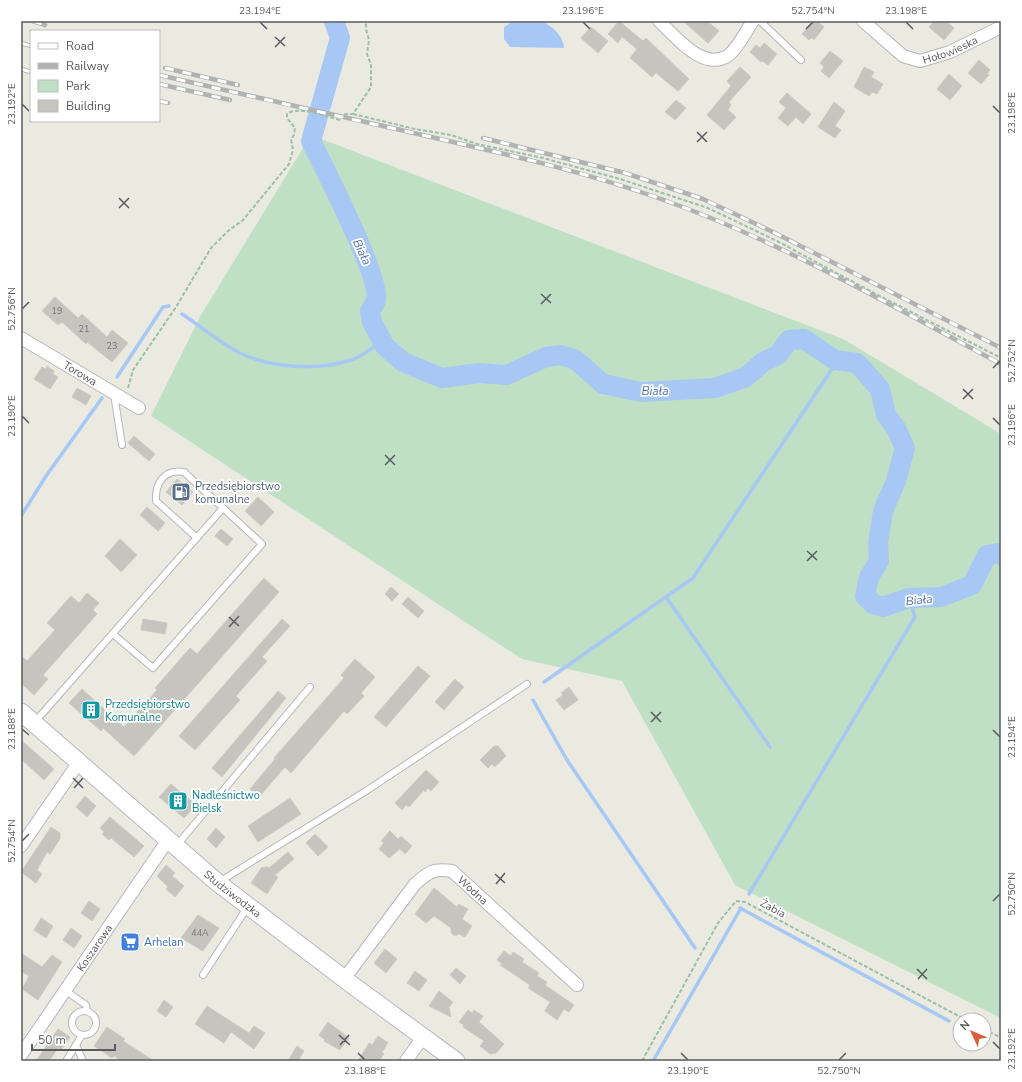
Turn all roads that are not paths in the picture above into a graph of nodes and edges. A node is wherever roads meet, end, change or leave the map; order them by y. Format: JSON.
{"nodes":[{"id":1,"x":659,"y":21,"type":"edge"},
{"id":2,"x":754,"y":21,"type":"edge"},
{"id":3,"x":760,"y":21,"type":"edge"},
{"id":4,"x":863,"y":21,"type":"edge"},
{"id":5,"x":1001,"y":27,"type":"edge"},
{"id":6,"x":801,"y":60,"type":"dead end"},
{"id":7,"x":21,"y":338,"type":"edge"},
{"id":8,"x":118,"y":395,"type":"junction"},
{"id":9,"x":139,"y":408,"type":"dead end"},
{"id":10,"x":122,"y":445,"type":"dead end"},
{"id":11,"x":223,"y":508,"type":"junction"},
{"id":12,"x":196,"y":538,"type":"junction"},
{"id":13,"x":113,"y":634,"type":"junction"},
{"id":14,"x":527,"y":684,"type":"dead end"},
{"id":15,"x":310,"y":687,"type":"dead end"},
{"id":16,"x":21,"y":712,"type":"edge"},
{"id":17,"x":34,"y":723,"type":"junction"},
{"id":18,"x":78,"y":762,"type":"junction"},
{"id":19,"x":172,"y":843,"type":"junction"},
{"id":20,"x":21,"y":846,"type":"edge"},
{"id":21,"x":218,"y":883,"type":"junction"},
{"id":22,"x":248,"y":906,"type":"junction"},
{"id":23,"x":203,"y":975,"type":"dead end"},
{"id":24,"x":344,"y":979,"type":"junction"},
{"id":25,"x":578,"y":985,"type":"dead end"},
{"id":26,"x":66,"y":991,"type":"junction"},
{"id":27,"x":87,"y":1011,"type":"junction"},
{"id":28,"x":82,"y":1035,"type":"junction"},
{"id":29,"x":423,"y":1038,"type":"junction"},
{"id":30,"x":76,"y":1045,"type":"junction"},
{"id":31,"x":21,"y":1055,"type":"edge"},
{"id":32,"x":66,"y":1061,"type":"edge"},
{"id":33,"x":83,"y":1061,"type":"edge"},
{"id":34,"x":406,"y":1061,"type":"edge"},
{"id":35,"x":456,"y":1061,"type":"edge"}],
"edges":[{"from":1,"to":2,"type":"street"},
{"from":3,"to":6,"type":"lane"},
{"from":4,"to":5,"type":"street","name":"Hołowieska"},
{"from":7,"to":8,"type":"street","name":"Torowa"},
{"from":8,"to":9,"type":"street","name":"Torowa"},
{"from":8,"to":10,"type":"lane"},
{"from":11,"to":12,"type":"lane"},
{"from":11,"to":12,"type":"lane"},
{"from":11,"to":13,"type":"lane"},
{"from":12,"to":13,"type":"lane"},
{"from":13,"to":17,"type":"lane"},
{"from":14,"to":21,"type":"lane"},
{"from":15,"to":19,"type":"lane"},
{"from":16,"to":17,"type":"street","name":"Studziwodzka"},
{"from":17,"to":18,"type":"street","name":"Studziwodzka"},
{"from":18,"to":19,"type":"street","name":"Studziwodzka"},
{"from":18,"to":20,"type":"street"},
{"from":19,"to":21,"type":"street","name":"Studziwodzka"},
{"from":19,"to":26,"type":"street","name":"Koszarowa"},
{"from":21,"to":22,"type":"street","name":"Studziwodzka"},
{"from":22,"to":23,"type":"lane"},
{"from":22,"to":24,"type":"street","name":"Studziwodzka"},
{"from":24,"to":25,"type":"street","name":"Wodna"},
{"from":24,"to":29,"type":"street","name":"Studziwodzka"},
{"from":26,"to":27,"type":"lane"},
{"from":26,"to":31,"type":"street","name":"Koszarowa"},
{"from":27,"to":28,"type":"lane"},
{"from":27,"to":28,"type":"lane"},
{"from":28,"to":30,"type":"lane"},
{"from":29,"to":34,"type":"street"},
{"from":29,"to":35,"type":"street","name":"Studziwodzka"},
{"from":30,"to":32,"type":"lane"},
{"from":30,"to":33,"type":"lane"}]}
